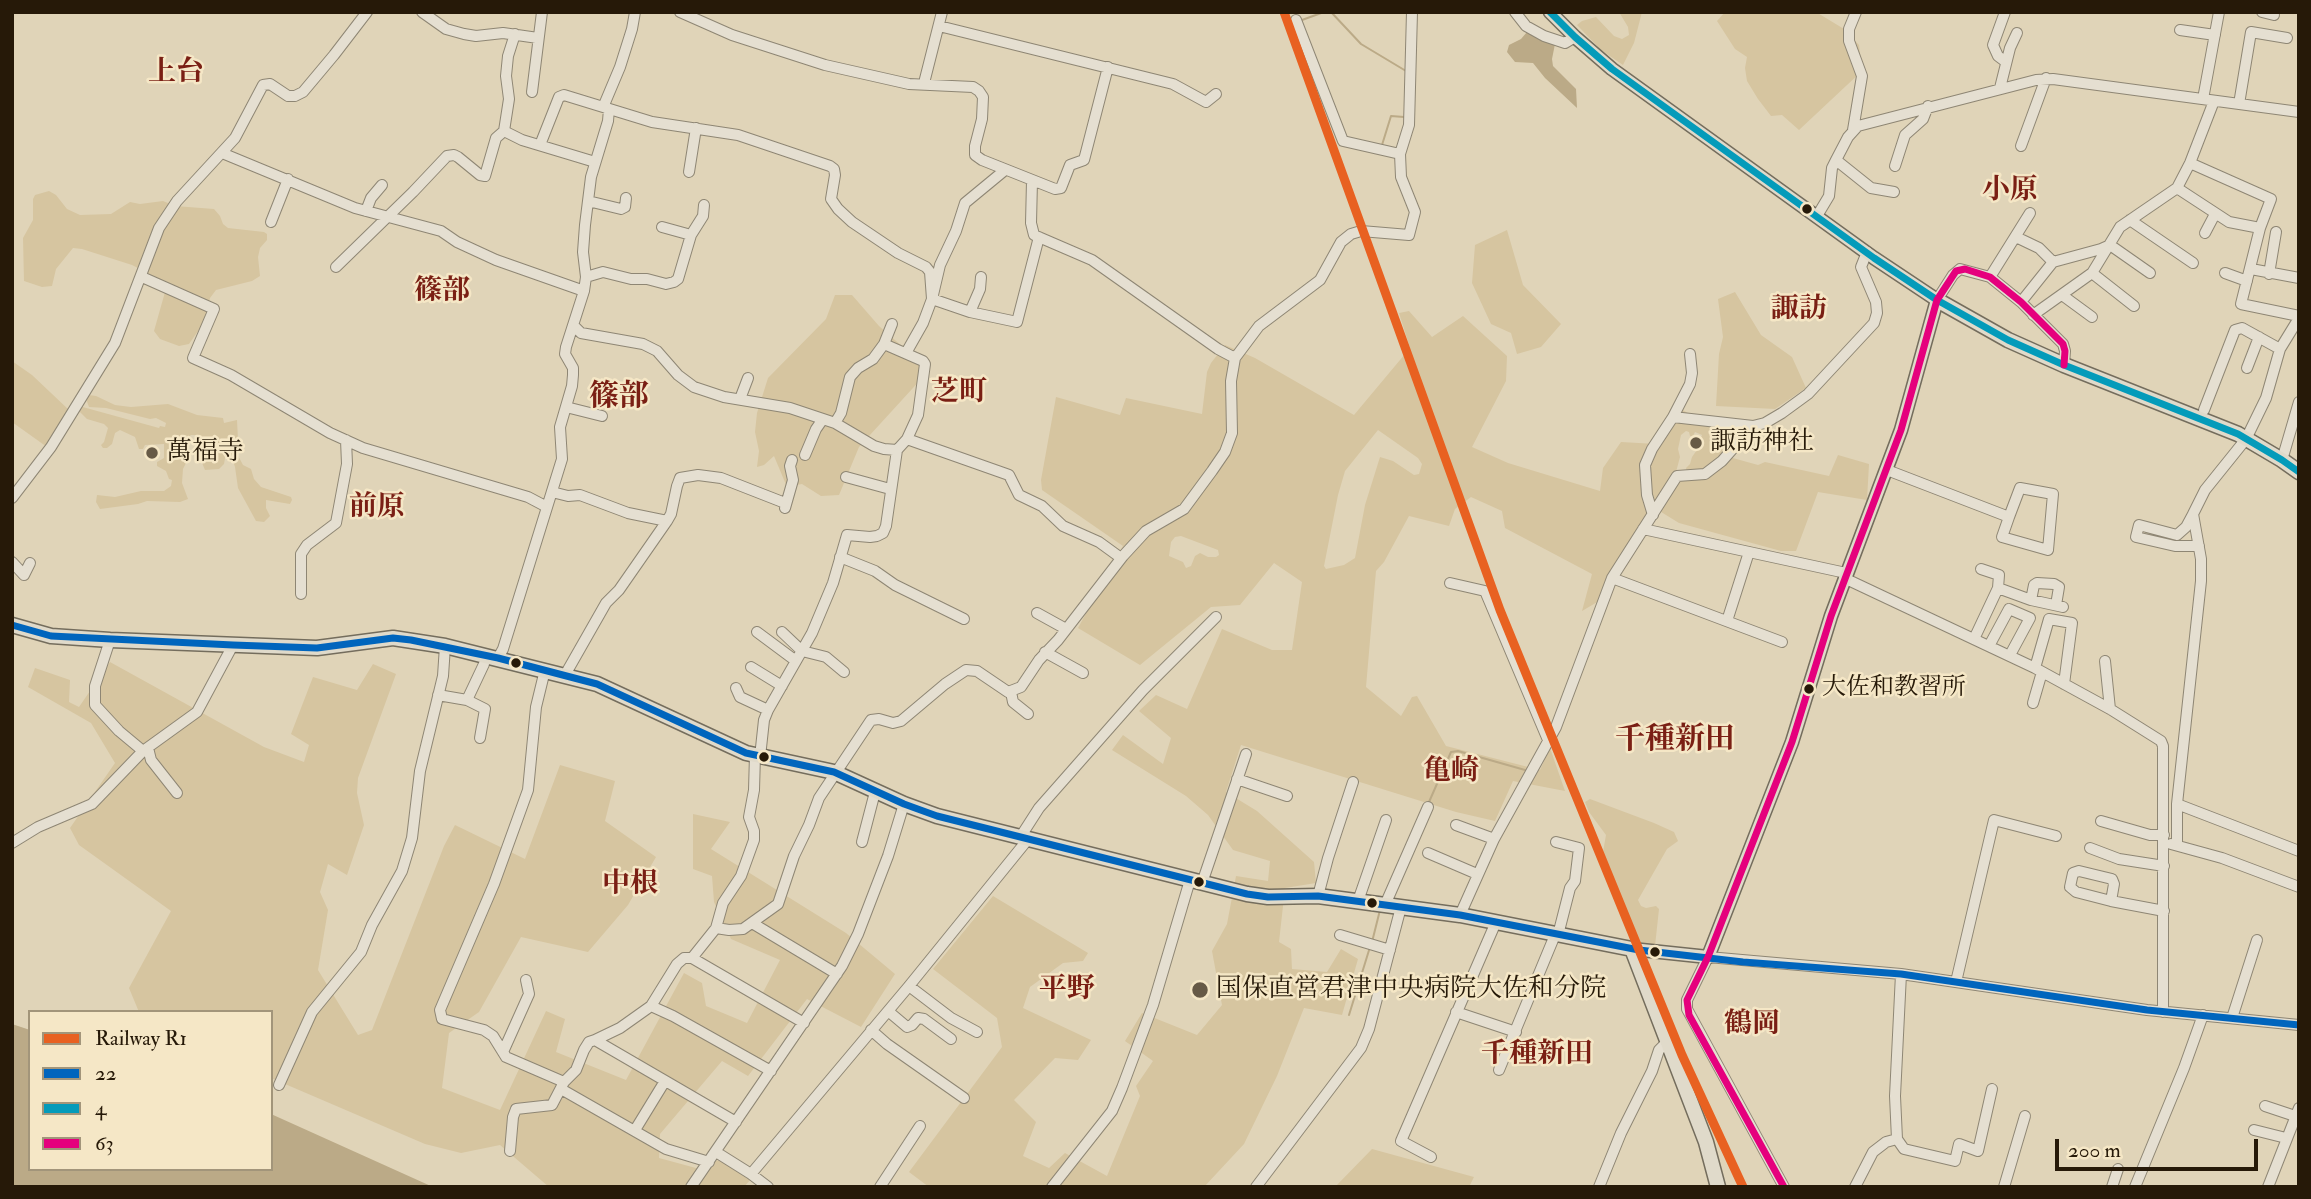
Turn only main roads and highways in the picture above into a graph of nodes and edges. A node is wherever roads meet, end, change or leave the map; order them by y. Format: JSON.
{"nodes":[{"id":1,"x":1549,"y":12,"type":"edge"},
{"id":2,"x":1937,"y":300,"type":"junction"},
{"id":3,"x":2299,"y":472,"type":"edge"},
{"id":4,"x":12,"y":625,"type":"edge"},
{"id":5,"x":1632,"y":949,"type":"junction"},
{"id":6,"x":1718,"y":1187,"type":"edge"}],
"edges":[{"from":1,"to":2,"type":"main road"},
{"from":2,"to":3,"type":"highway"},
{"from":2,"to":5,"type":"main road"},
{"from":4,"to":5,"type":"highway"},
{"from":5,"to":6,"type":"highway"}]}
